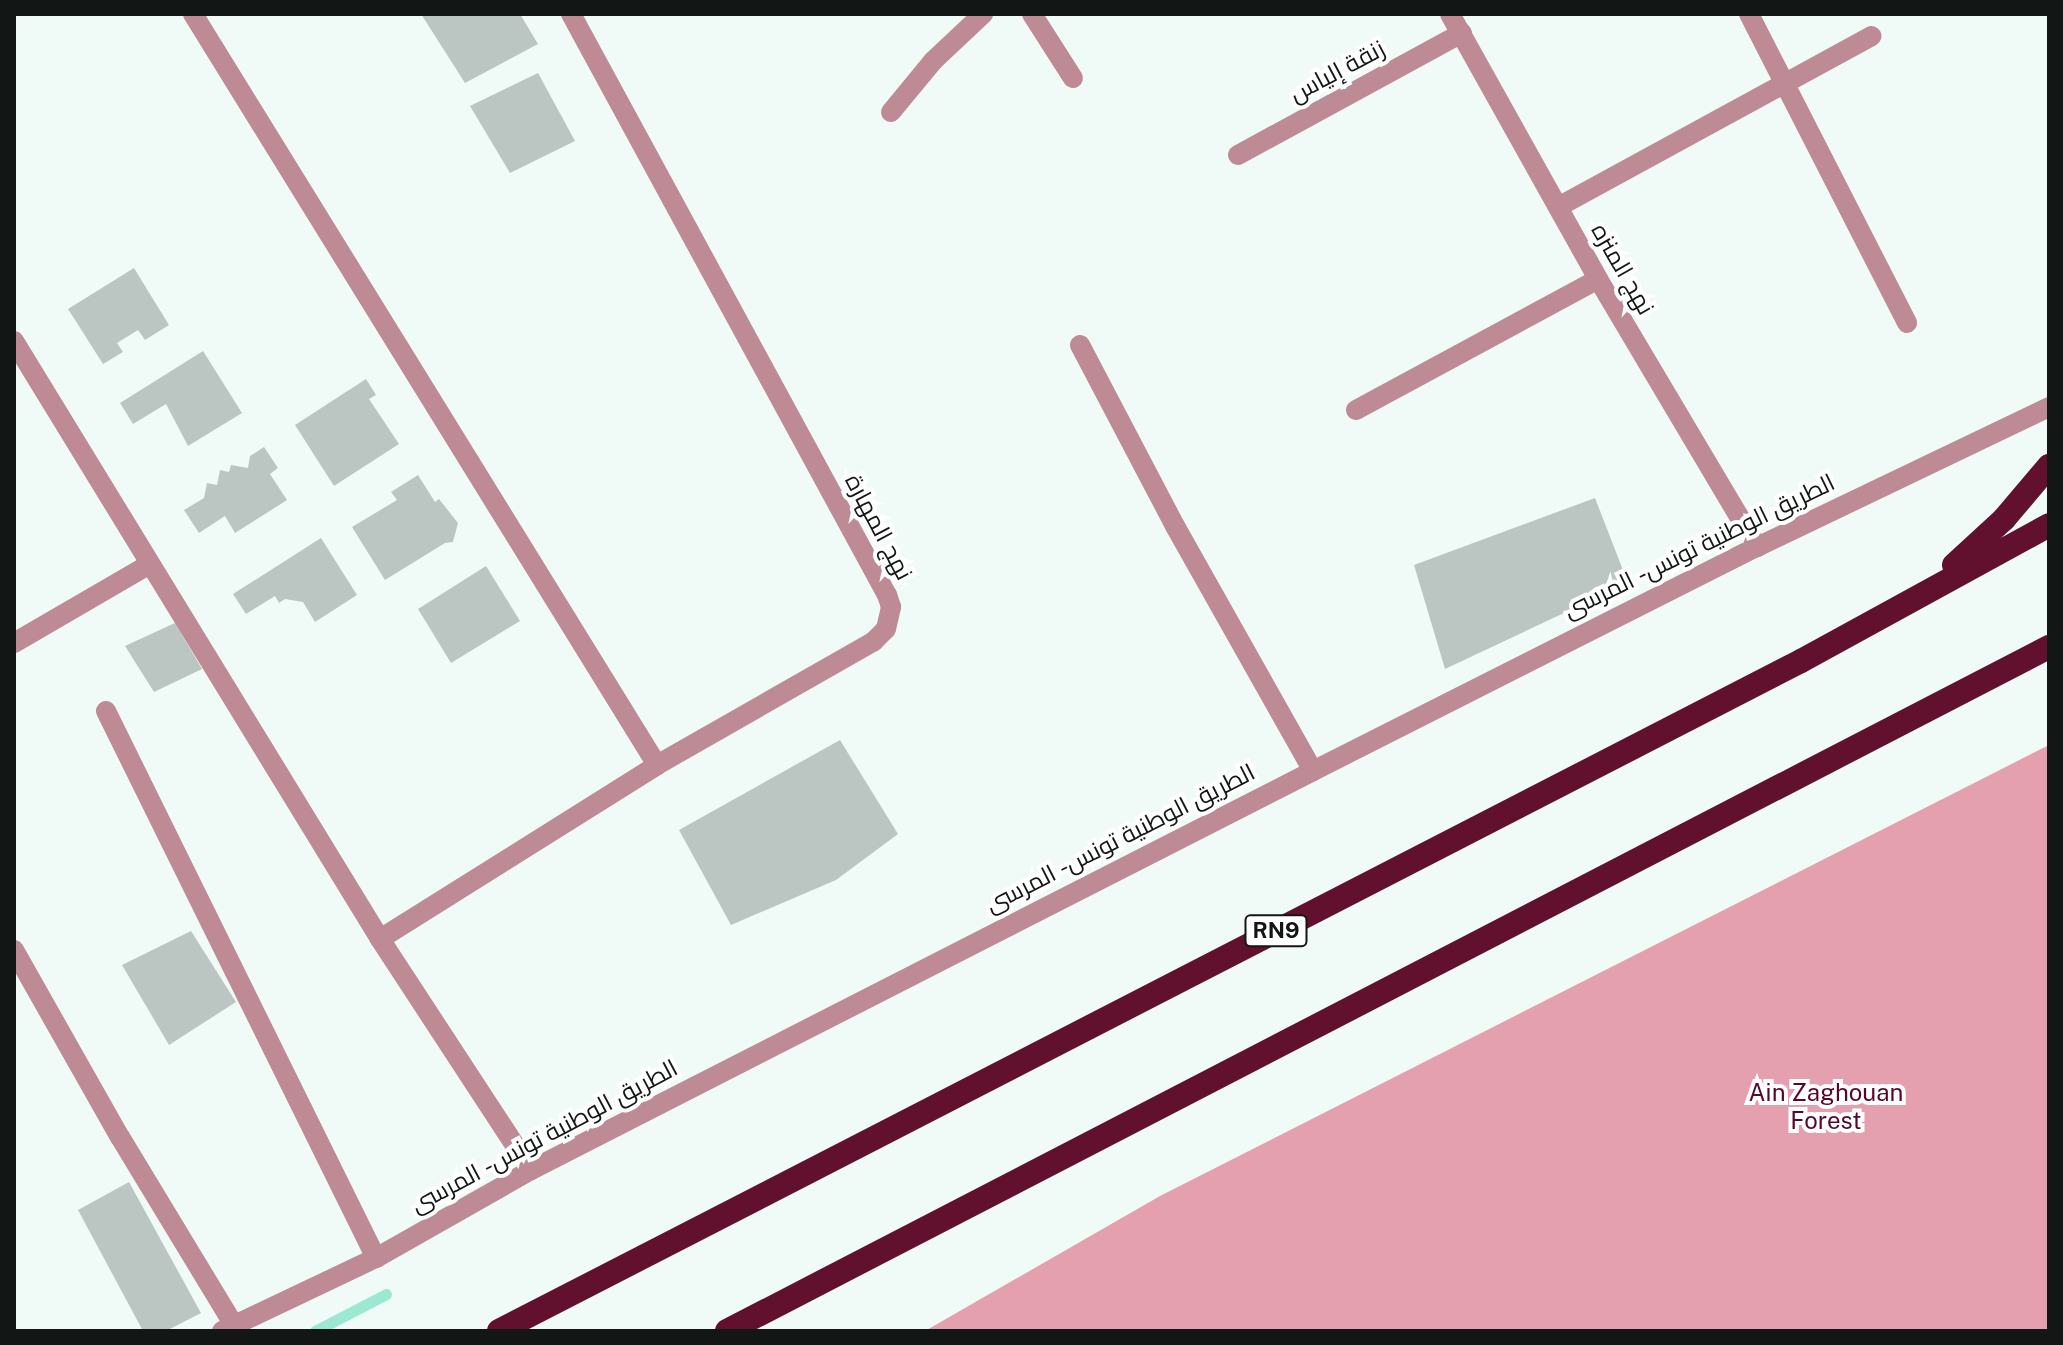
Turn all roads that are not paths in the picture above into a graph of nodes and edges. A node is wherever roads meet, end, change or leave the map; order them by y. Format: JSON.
{"nodes":[{"id":1,"x":193,"y":14,"type":"edge"},
{"id":2,"x":571,"y":14,"type":"edge"},
{"id":3,"x":983,"y":14,"type":"edge"},
{"id":4,"x":1032,"y":14,"type":"edge"},
{"id":5,"x":1450,"y":14,"type":"edge"},
{"id":6,"x":1749,"y":14,"type":"edge"},
{"id":7,"x":1462,"y":33,"type":"junction"},
{"id":8,"x":1871,"y":36,"type":"dead end"},
{"id":9,"x":1073,"y":78,"type":"dead end"},
{"id":10,"x":1785,"y":82,"type":"junction"},
{"id":11,"x":891,"y":112,"type":"dead end"},
{"id":12,"x":1238,"y":155,"type":"dead end"},
{"id":13,"x":1558,"y":207,"type":"junction"},
{"id":14,"x":1598,"y":279,"type":"junction"},
{"id":15,"x":1907,"y":323,"type":"dead end"},
{"id":16,"x":14,"y":341,"type":"edge"},
{"id":17,"x":1080,"y":345,"type":"dead end"},
{"id":18,"x":2049,"y":407,"type":"edge"},
{"id":19,"x":1356,"y":410,"type":"dead end"},
{"id":20,"x":2049,"y":466,"type":"edge"},
{"id":21,"x":2049,"y":525,"type":"edge"},
{"id":22,"x":1757,"y":547,"type":"junction"},
{"id":23,"x":150,"y":564,"type":"junction"},
{"id":24,"x":14,"y":643,"type":"edge"},
{"id":25,"x":2049,"y":647,"type":"edge"},
{"id":26,"x":1801,"y":661,"type":"junction"},
{"id":27,"x":106,"y":711,"type":"dead end"},
{"id":28,"x":657,"y":765,"type":"junction"},
{"id":29,"x":1313,"y":771,"type":"junction"},
{"id":30,"x":380,"y":939,"type":"junction"},
{"id":31,"x":14,"y":950,"type":"edge"},
{"id":32,"x":531,"y":1170,"type":"junction"},
{"id":33,"x":376,"y":1258,"type":"junction"},
{"id":34,"x":228,"y":1328,"type":"edge"},
{"id":35,"x":499,"y":1331,"type":"edge"},
{"id":36,"x":727,"y":1331,"type":"edge"}],
"edges":[{"from":1,"to":28,"type":"street"},
{"from":2,"to":28,"type":"street","name":"نهج المهارة"},
{"from":3,"to":11,"type":"street"},
{"from":4,"to":9,"type":"street"},
{"from":5,"to":7,"type":"street","name":"نهج المنزه"},
{"from":6,"to":10,"type":"street"},
{"from":7,"to":12,"type":"street","name":"زنقة إلياس"},
{"from":7,"to":13,"type":"street","name":"نهج المنزه"},
{"from":8,"to":10,"type":"street"},
{"from":10,"to":13,"type":"street"},
{"from":10,"to":15,"type":"street"},
{"from":13,"to":14,"type":"street","name":"نهج المنزه"},
{"from":14,"to":19,"type":"street"},
{"from":14,"to":22,"type":"street","name":"نهج المنزه"},
{"from":16,"to":23,"type":"street"},
{"from":17,"to":29,"type":"street"},
{"from":18,"to":22,"type":"street","name":"الطريق الوطنية تونس - المرسى"},
{"from":20,"to":26,"type":"highway"},
{"from":21,"to":26,"type":"highway","number":"RN9"},
{"from":22,"to":29,"type":"street","name":"الطريق الوطنية تونس - المرسى"},
{"from":23,"to":24,"type":"street"},
{"from":23,"to":30,"type":"street"},
{"from":25,"to":36,"type":"highway"},
{"from":26,"to":35,"type":"highway","number":"RN9"},
{"from":27,"to":33,"type":"street"},
{"from":28,"to":30,"type":"street","name":"نهج المهارة"},
{"from":29,"to":32,"type":"street","name":"الطريق الوطنية تونس - المرسى"},
{"from":30,"to":32,"type":"street"},
{"from":31,"to":34,"type":"street"},
{"from":32,"to":33,"type":"street","name":"الطريق الوطنية تونس - المرسى"},
{"from":33,"to":34,"type":"street","name":"الطريق الوطنية تونس - المرسى"}]}
